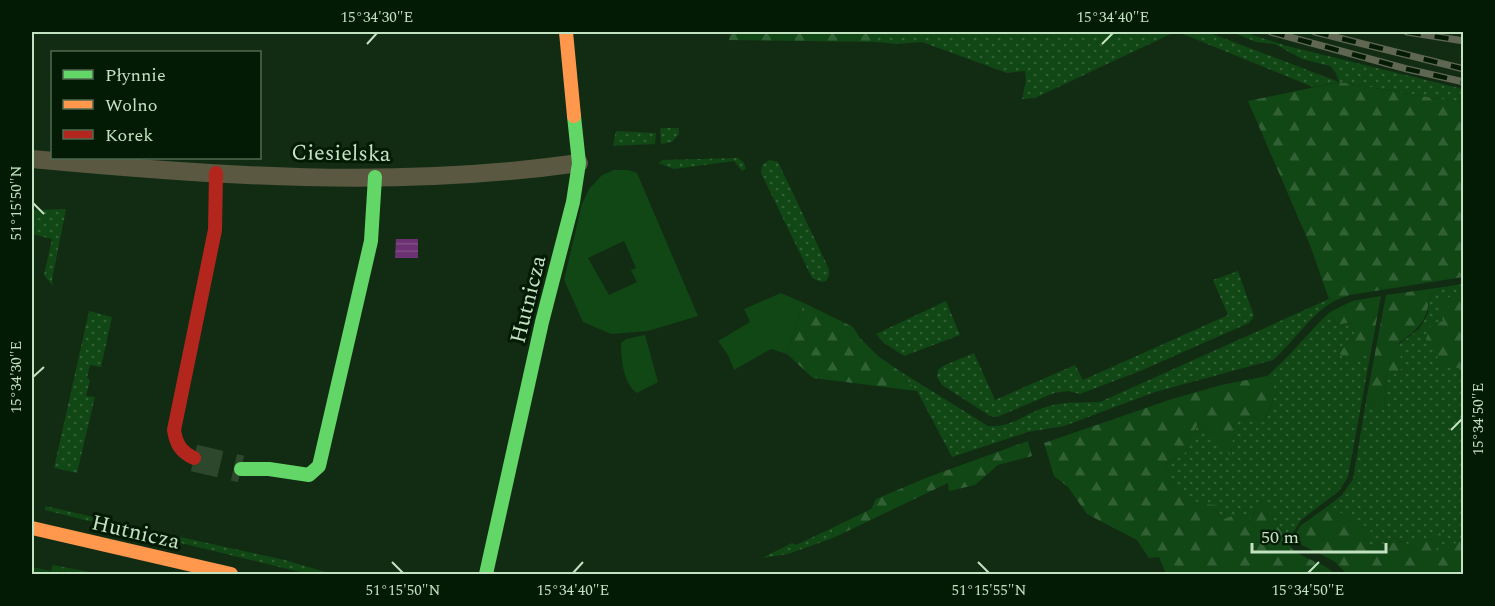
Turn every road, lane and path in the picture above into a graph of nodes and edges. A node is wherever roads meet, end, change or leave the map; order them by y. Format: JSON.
{"nodes":[{"id":1,"x":566,"y":32,"type":"edge"},
{"id":2,"x":32,"y":159,"type":"edge"},
{"id":3,"x":579,"y":163,"type":"junction"},
{"id":4,"x":216,"y":173,"type":"junction"},
{"id":5,"x":375,"y":177,"type":"junction"},
{"id":6,"x":194,"y":458,"type":"tunnel mouth"},
{"id":7,"x":241,"y":469,"type":"tunnel mouth"},
{"id":8,"x":32,"y":528,"type":"edge"},
{"id":9,"x":231,"y":574,"type":"edge"},
{"id":10,"x":486,"y":574,"type":"edge"}],
"edges":[{"from":1,"to":3,"type":"street","name":"Hutnicza"},
{"from":2,"to":4,"type":"street","name":"Ciesielska"},
{"from":3,"to":5,"type":"street","name":"Ciesielska"},
{"from":3,"to":10,"type":"street","name":"Hutnicza"},
{"from":4,"to":5,"type":"street","name":"Ciesielska"},
{"from":4,"to":6,"type":"street"},
{"from":5,"to":7,"type":"street"},
{"from":8,"to":9,"type":"street","name":"Hutnicza"}]}
